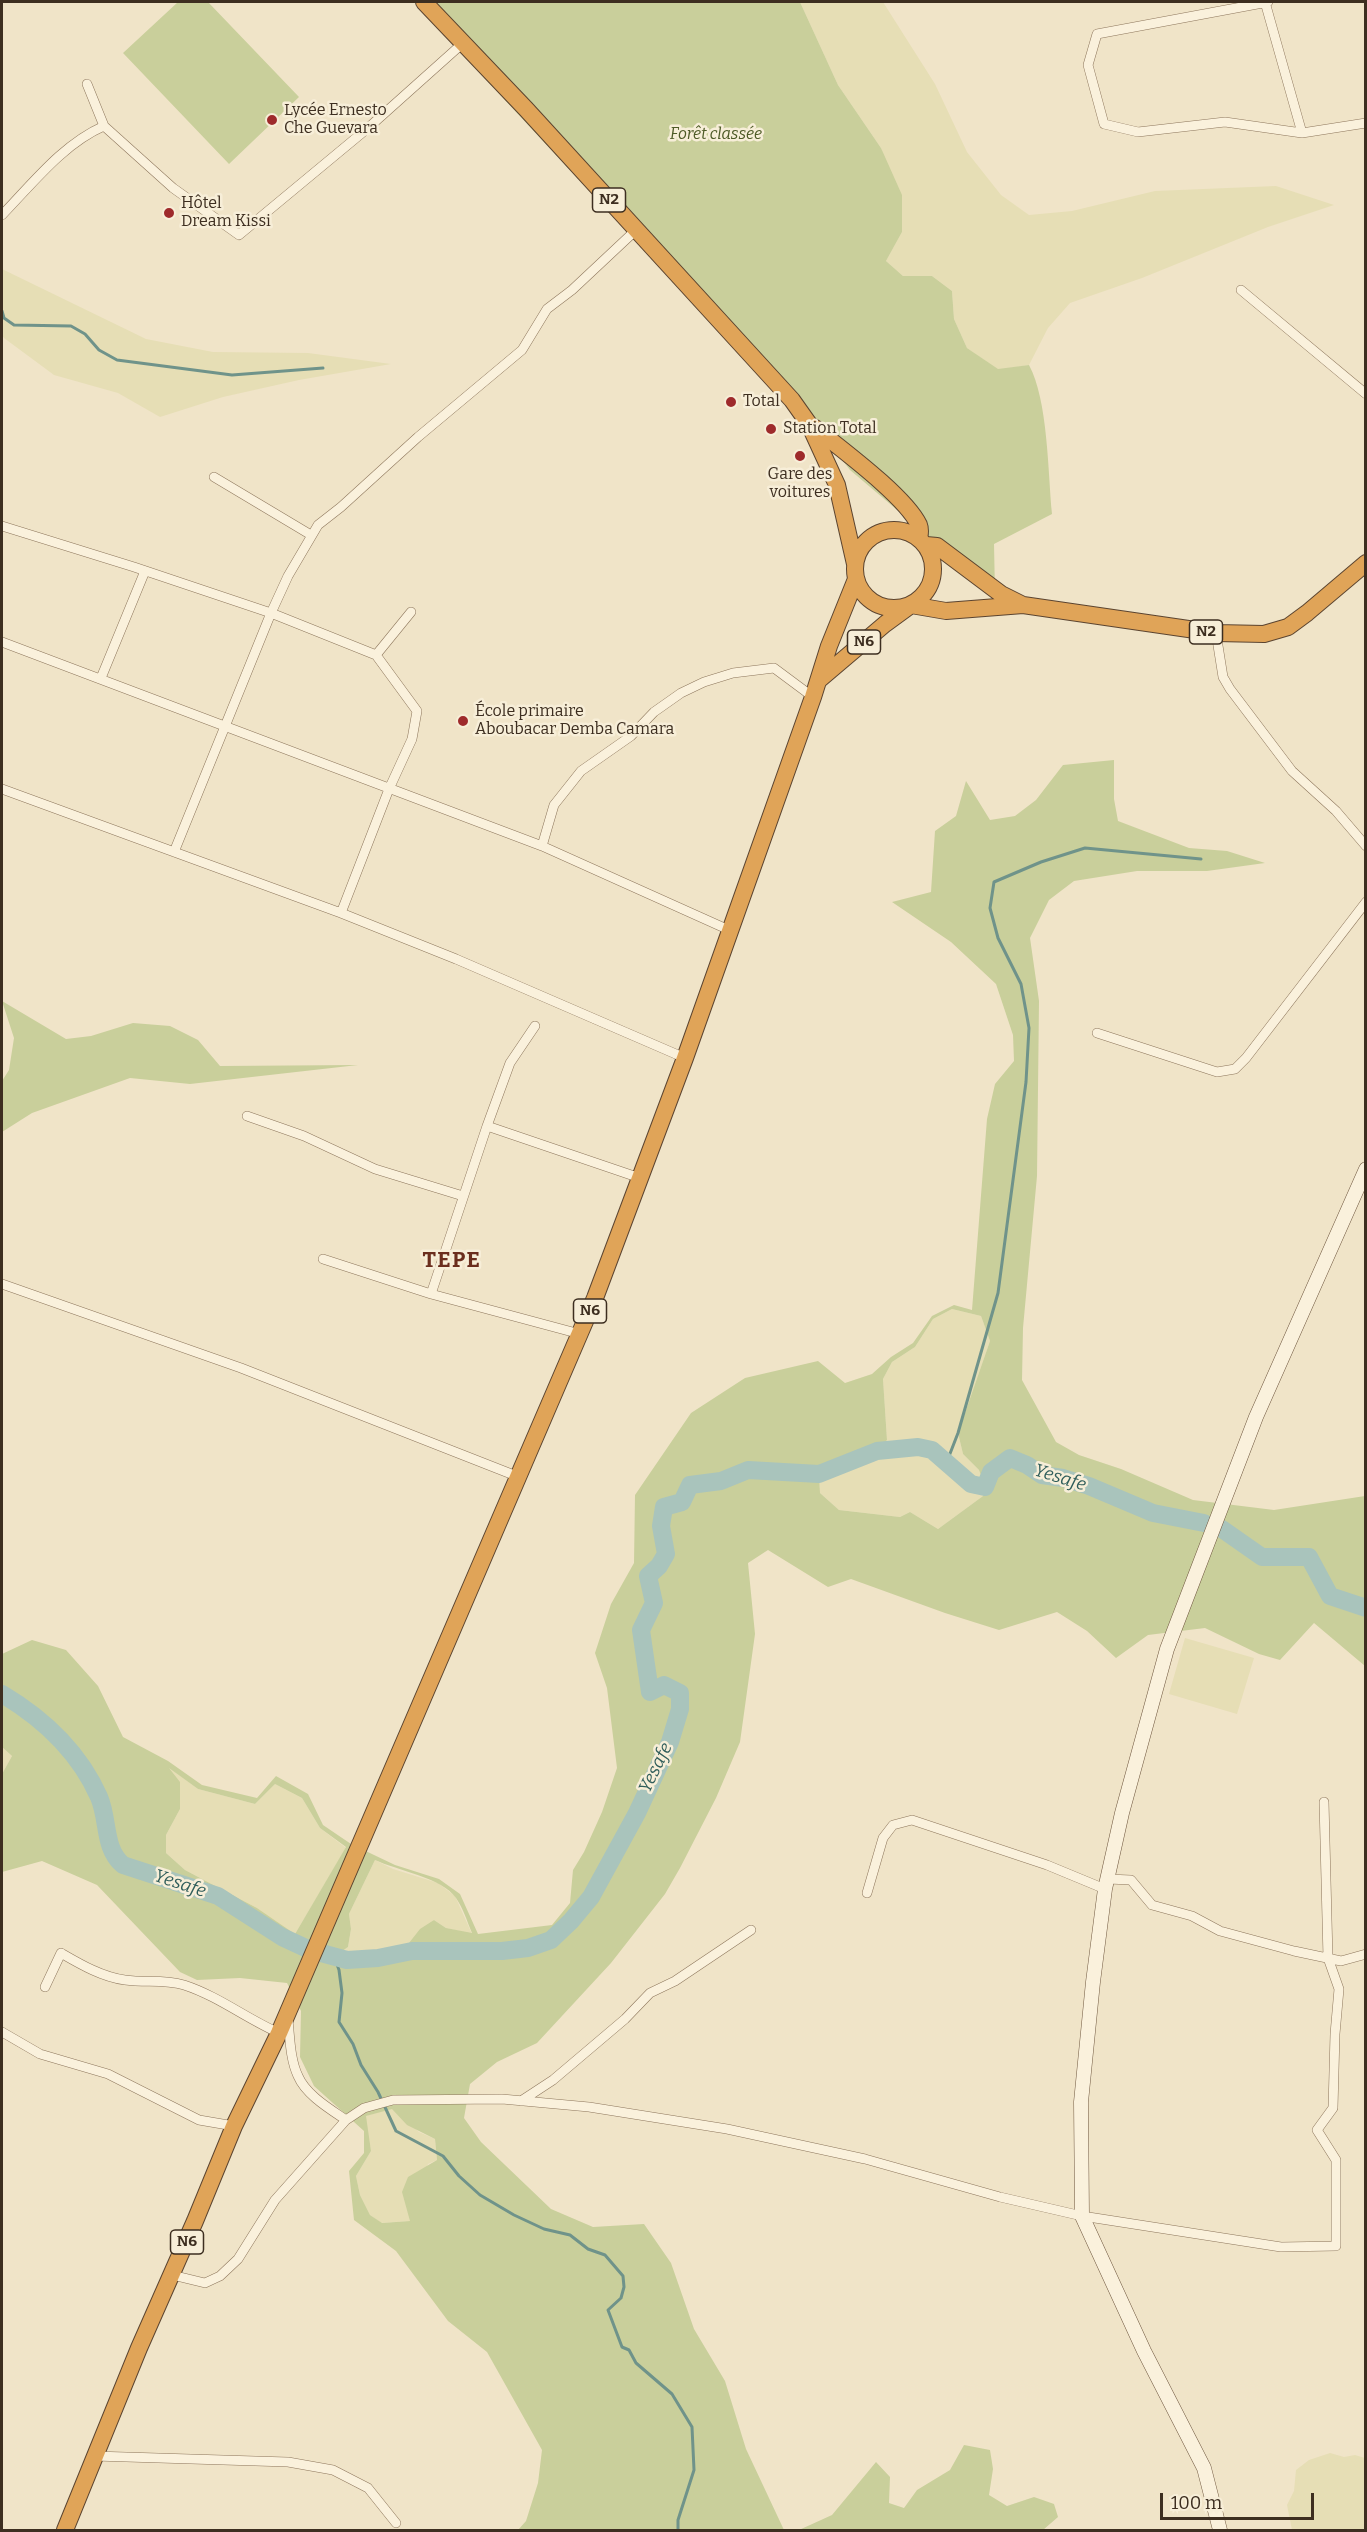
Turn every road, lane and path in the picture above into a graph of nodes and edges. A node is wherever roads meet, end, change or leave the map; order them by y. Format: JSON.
{"nodes":[{"id":1,"x":424,"y":2,"type":"edge"},
{"id":2,"x":1267,"y":2,"type":"edge"},
{"id":3,"x":463,"y":43,"type":"junction"},
{"id":4,"x":87,"y":84,"type":"dead end"},
{"id":5,"x":1365,"y":123,"type":"edge"},
{"id":6,"x":104,"y":126,"type":"junction"},
{"id":7,"x":1302,"y":133,"type":"junction"},
{"id":8,"x":2,"y":215,"type":"edge"},
{"id":9,"x":636,"y":230,"type":"junction"},
{"id":10,"x":1241,"y":290,"type":"dead end"},
{"id":11,"x":1365,"y":394,"type":"edge"},
{"id":12,"x":809,"y":424,"type":"junction"},
{"id":13,"x":214,"y":477,"type":"dead end"},
{"id":14,"x":2,"y":526,"type":"edge"},
{"id":15,"x":311,"y":535,"type":"junction"},
{"id":16,"x":922,"y":542,"type":"junction"},
{"id":17,"x":1365,"y":563,"type":"edge"},
{"id":18,"x":145,"y":571,"type":"junction"},
{"id":19,"x":856,"y":572,"type":"junction"},
{"id":20,"x":911,"y":605,"type":"junction"},
{"id":21,"x":1023,"y":605,"type":"junction"},
{"id":22,"x":411,"y":612,"type":"dead end"},
{"id":23,"x":271,"y":613,"type":"junction"},
{"id":24,"x":1216,"y":633,"type":"junction"},
{"id":25,"x":2,"y":642,"type":"edge"},
{"id":26,"x":376,"y":655,"type":"junction"},
{"id":27,"x":101,"y":678,"type":"junction"},
{"id":28,"x":816,"y":689,"type":"junction"},
{"id":29,"x":225,"y":726,"type":"junction"},
{"id":30,"x":2,"y":789,"type":"edge"},
{"id":31,"x":389,"y":789,"type":"junction"},
{"id":32,"x":542,"y":846,"type":"junction"},
{"id":33,"x":1365,"y":846,"type":"edge"},
{"id":34,"x":174,"y":852,"type":"junction"},
{"id":35,"x":1365,"y":902,"type":"edge"},
{"id":36,"x":341,"y":913,"type":"junction"},
{"id":37,"x":729,"y":930,"type":"junction"},
{"id":38,"x":535,"y":1026,"type":"dead end"},
{"id":39,"x":1096,"y":1033,"type":"dead end"},
{"id":40,"x":685,"y":1058,"type":"junction"},
{"id":41,"x":247,"y":1116,"type":"dead end"},
{"id":42,"x":487,"y":1126,"type":"junction"},
{"id":43,"x":1365,"y":1169,"type":"edge"},
{"id":44,"x":640,"y":1178,"type":"junction"},
{"id":45,"x":463,"y":1196,"type":"junction"},
{"id":46,"x":323,"y":1259,"type":"dead end"},
{"id":47,"x":2,"y":1284,"type":"edge"},
{"id":48,"x":431,"y":1294,"type":"junction"},
{"id":49,"x":580,"y":1334,"type":"junction"},
{"id":50,"x":519,"y":1477,"type":"junction"},
{"id":51,"x":1324,"y":1802,"type":"dead end"},
{"id":52,"x":1106,"y":1884,"type":"junction"},
{"id":53,"x":867,"y":1893,"type":"dead end"},
{"id":54,"x":751,"y":1930,"type":"dead end"},
{"id":55,"x":1365,"y":1954,"type":"edge"},
{"id":56,"x":1328,"y":1958,"type":"junction"},
{"id":57,"x":45,"y":1987,"type":"dead end"},
{"id":58,"x":288,"y":2012,"type":"junction"},
{"id":59,"x":2,"y":2032,"type":"edge"},
{"id":60,"x":279,"y":2033,"type":"junction"},
{"id":61,"x":521,"y":2101,"type":"junction"},
{"id":62,"x":346,"y":2120,"type":"junction"},
{"id":63,"x":234,"y":2126,"type":"junction"},
{"id":64,"x":1082,"y":2216,"type":"junction"},
{"id":65,"x":172,"y":2275,"type":"junction"},
{"id":66,"x":94,"y":2456,"type":"junction"},
{"id":67,"x":396,"y":2523,"type":"dead end"},
{"id":68,"x":65,"y":2530,"type":"edge"},
{"id":69,"x":1220,"y":2530,"type":"edge"}],
"edges":[{"from":1,"to":3,"type":"highway","number":"N2"},
{"from":2,"to":7,"type":"street"},
{"from":2,"to":7,"type":"street"},
{"from":3,"to":6,"type":"street"},
{"from":3,"to":9,"type":"highway","number":"N2"},
{"from":4,"to":6,"type":"street"},
{"from":5,"to":7,"type":"street"},
{"from":6,"to":8,"type":"street"},
{"from":9,"to":12,"type":"highway","number":"N2"},
{"from":9,"to":15,"type":"street"},
{"from":10,"to":11,"type":"street"},
{"from":12,"to":16,"type":"highway","number":"N2"},
{"from":12,"to":19,"type":"highway","number":"N2"},
{"from":13,"to":15,"type":"street"},
{"from":14,"to":18,"type":"street"},
{"from":15,"to":23,"type":"street"},
{"from":16,"to":19,"type":"highway"},
{"from":16,"to":20,"type":"highway"},
{"from":16,"to":21,"type":"highway","number":"N2"},
{"from":17,"to":24,"type":"highway","number":"N2"},
{"from":18,"to":23,"type":"street"},
{"from":18,"to":27,"type":"street"},
{"from":19,"to":20,"type":"highway"},
{"from":19,"to":28,"type":"highway","number":"N6"},
{"from":20,"to":21,"type":"highway","number":"N2"},
{"from":20,"to":28,"type":"highway","number":"N6"},
{"from":21,"to":24,"type":"highway","number":"N2"},
{"from":22,"to":26,"type":"street"},
{"from":23,"to":26,"type":"street"},
{"from":23,"to":29,"type":"street"},
{"from":24,"to":33,"type":"street"},
{"from":25,"to":27,"type":"street"},
{"from":26,"to":31,"type":"street"},
{"from":27,"to":29,"type":"street"},
{"from":28,"to":32,"type":"street"},
{"from":28,"to":37,"type":"highway","number":"N6"},
{"from":29,"to":31,"type":"street"},
{"from":29,"to":34,"type":"street"},
{"from":30,"to":34,"type":"street"},
{"from":31,"to":32,"type":"street"},
{"from":31,"to":36,"type":"street"},
{"from":32,"to":37,"type":"street"},
{"from":34,"to":36,"type":"street"},
{"from":35,"to":39,"type":"street"},
{"from":36,"to":40,"type":"street"},
{"from":37,"to":40,"type":"highway","number":"N6"},
{"from":38,"to":42,"type":"street"},
{"from":40,"to":44,"type":"highway","number":"N6"},
{"from":41,"to":45,"type":"street"},
{"from":42,"to":44,"type":"street"},
{"from":42,"to":45,"type":"street"},
{"from":43,"to":52,"type":"street"},
{"from":44,"to":49,"type":"highway","number":"N6"},
{"from":45,"to":48,"type":"street"},
{"from":46,"to":48,"type":"street"},
{"from":47,"to":50,"type":"street"},
{"from":48,"to":49,"type":"street"},
{"from":49,"to":50,"type":"highway","number":"N6"},
{"from":50,"to":58,"type":"highway","number":"N6"},
{"from":51,"to":56,"type":"street"},
{"from":52,"to":53,"type":"street"},
{"from":52,"to":56,"type":"street"},
{"from":52,"to":64,"type":"street"},
{"from":54,"to":61,"type":"street"},
{"from":55,"to":56,"type":"street"},
{"from":56,"to":64,"type":"street"},
{"from":57,"to":60,"type":"street"},
{"from":58,"to":60,"type":"highway","number":"N6"},
{"from":58,"to":62,"type":"street"},
{"from":59,"to":63,"type":"street"},
{"from":60,"to":63,"type":"highway","number":"N6"},
{"from":61,"to":62,"type":"street"},
{"from":61,"to":64,"type":"street"},
{"from":62,"to":65,"type":"street"},
{"from":63,"to":65,"type":"highway","number":"N6"},
{"from":64,"to":69,"type":"street"},
{"from":65,"to":66,"type":"highway","number":"N6"},
{"from":66,"to":67,"type":"street"},
{"from":66,"to":68,"type":"highway","number":"N6"}]}
